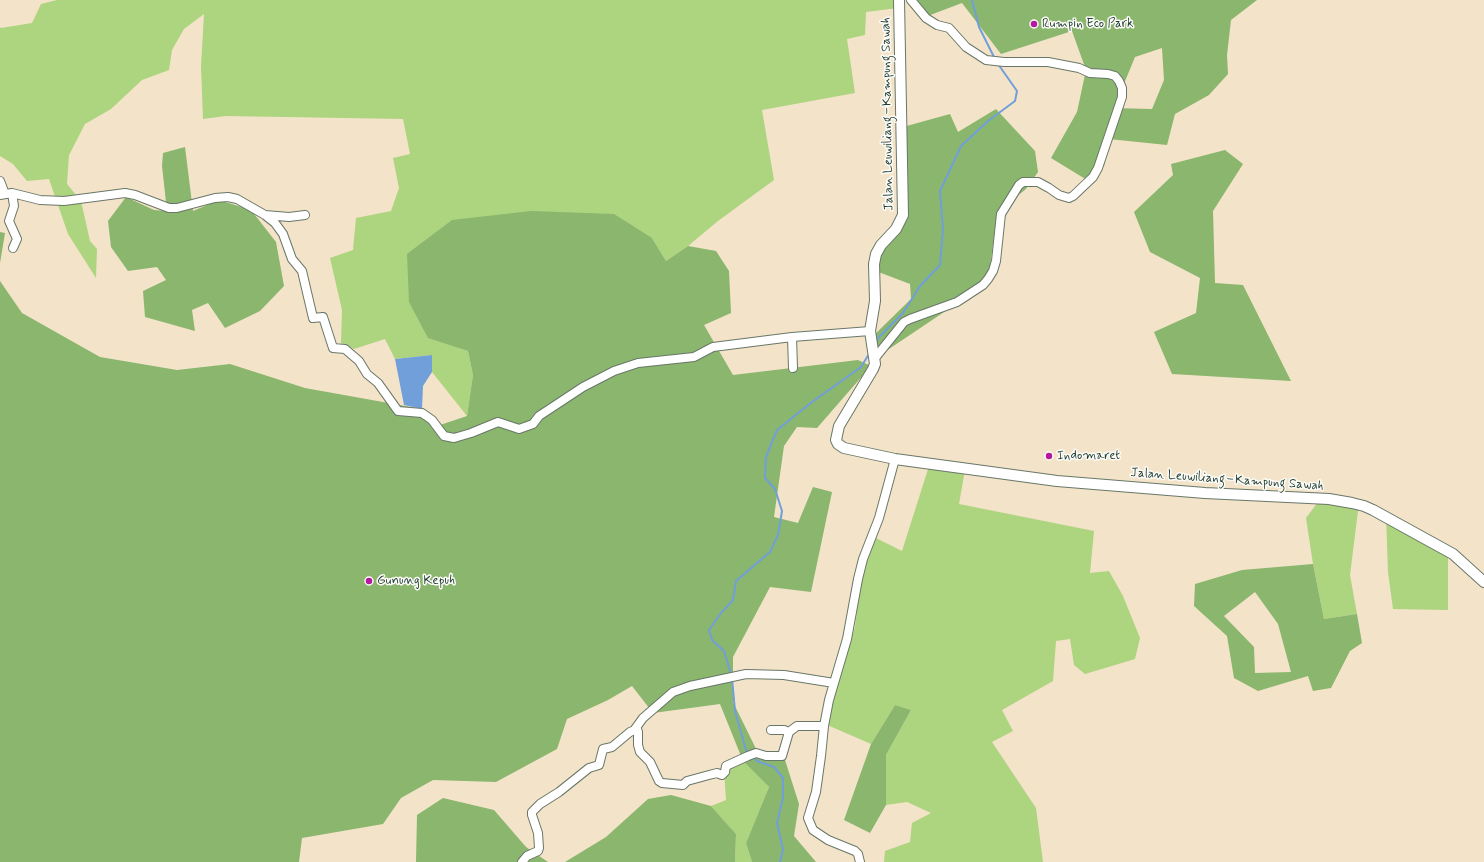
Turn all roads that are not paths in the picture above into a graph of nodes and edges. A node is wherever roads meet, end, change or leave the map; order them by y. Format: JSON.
{"nodes":[{"id":1,"x":899,"y":0,"type":"edge"},
{"id":2,"x":911,"y":0,"type":"edge"},
{"id":3,"x":0,"y":181,"type":"edge"},
{"id":4,"x":6,"y":194,"type":"edge"},
{"id":5,"x":266,"y":215,"type":"junction"},
{"id":6,"x":305,"y":215,"type":"dead end"},
{"id":7,"x":13,"y":248,"type":"dead end"},
{"id":8,"x":870,"y":336,"type":"junction"},
{"id":9,"x":792,"y":337,"type":"junction"},
{"id":10,"x":875,"y":356,"type":"junction"},
{"id":11,"x":793,"y":368,"type":"dead end"},
{"id":12,"x":895,"y":459,"type":"junction"},
{"id":13,"x":1484,"y":582,"type":"edge"},
{"id":14,"x":834,"y":683,"type":"junction"},
{"id":15,"x":824,"y":726,"type":"junction"},
{"id":16,"x":635,"y":729,"type":"junction"},
{"id":17,"x":771,"y":730,"type":"dead end"},
{"id":18,"x":789,"y":732,"type":"junction"},
{"id":19,"x":522,"y":862,"type":"edge"},
{"id":20,"x":860,"y":862,"type":"edge"}],
"edges":[{"from":1,"to":8,"type":"main road","name":"Jalan Leuwiliang–Kampung Sawah"},
{"from":2,"to":10,"type":"street"},
{"from":3,"to":4,"type":"street"},
{"from":4,"to":5,"type":"street"},
{"from":4,"to":7,"type":"street"},
{"from":5,"to":6,"type":"street"},
{"from":5,"to":9,"type":"street"},
{"from":8,"to":9,"type":"street"},
{"from":8,"to":10,"type":"main road","name":"Jalan Leuwiliang–Kampung Sawah"},
{"from":9,"to":11,"type":"street"},
{"from":10,"to":12,"type":"main road","name":"Jalan Leuwiliang–Kampung Sawah"},
{"from":12,"to":13,"type":"main road","name":"Jalan Leuwiliang–Kampung Sawah"},
{"from":12,"to":14,"type":"street"},
{"from":14,"to":15,"type":"street"},
{"from":14,"to":16,"type":"street"},
{"from":15,"to":18,"type":"street"},
{"from":15,"to":20,"type":"street"},
{"from":16,"to":18,"type":"street"},
{"from":16,"to":19,"type":"street"},
{"from":17,"to":18,"type":"street"}]}
